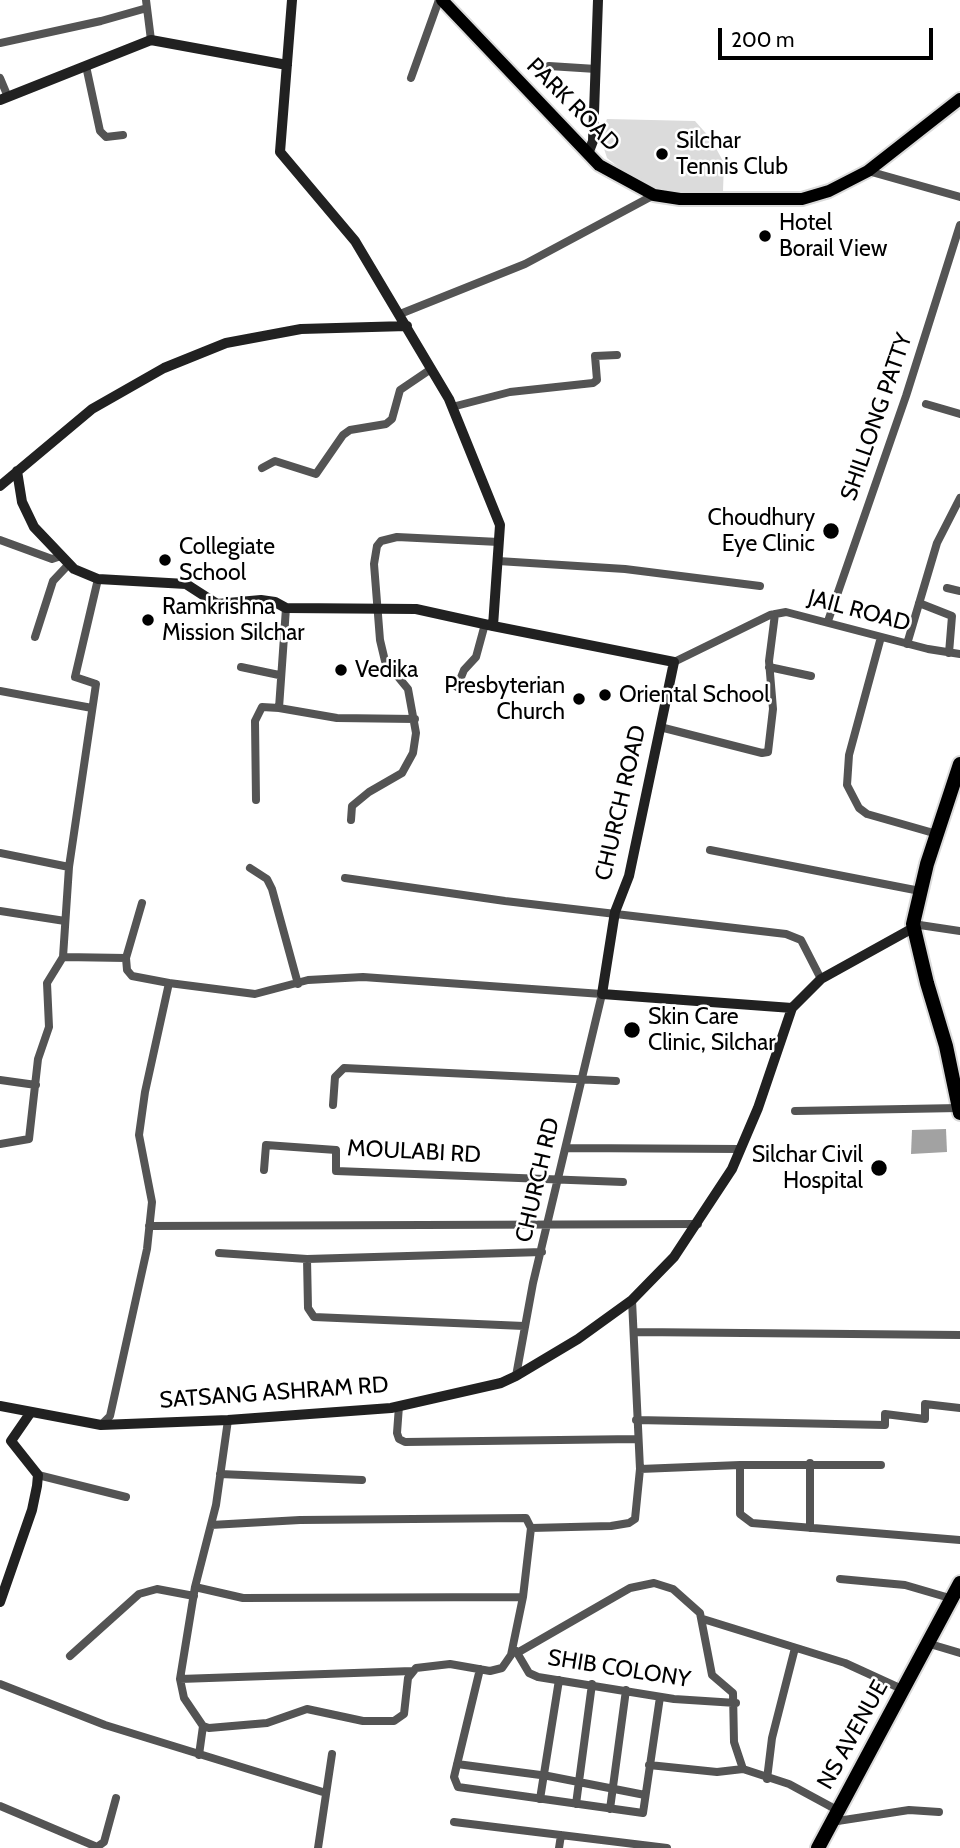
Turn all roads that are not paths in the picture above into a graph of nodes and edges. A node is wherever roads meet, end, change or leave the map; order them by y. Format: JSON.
{"nodes":[{"id":1,"x":292,"y":0,"type":"edge"},
{"id":2,"x":598,"y":0,"type":"edge"},
{"id":3,"x":447,"y":2,"type":"edge"},
{"id":4,"x":147,"y":4,"type":"edge"},
{"id":5,"x":151,"y":40,"type":"junction"},
{"id":6,"x":0,"y":43,"type":"edge"},
{"id":7,"x":86,"y":65,"type":"junction"},
{"id":8,"x":287,"y":65,"type":"junction"},
{"id":9,"x":549,"y":66,"type":"dead end"},
{"id":10,"x":596,"y":69,"type":"junction"},
{"id":11,"x":0,"y":78,"type":"edge"},
{"id":12,"x":411,"y":78,"type":"dead end"},
{"id":13,"x":4,"y":99,"type":"edge"},
{"id":14,"x":960,"y":99,"type":"edge"},
{"id":15,"x":123,"y":135,"type":"dead end"},
{"id":16,"x":588,"y":154,"type":"junction"},
{"id":17,"x":868,"y":171,"type":"junction"},
{"id":18,"x":654,"y":195,"type":"junction"},
{"id":19,"x":960,"y":197,"type":"edge"},
{"id":20,"x":960,"y":225,"type":"edge"},
{"id":21,"x":400,"y":314,"type":"junction"},
{"id":22,"x":407,"y":327,"type":"junction"},
{"id":23,"x":617,"y":355,"type":"dead end"},
{"id":24,"x":431,"y":369,"type":"junction"},
{"id":25,"x":926,"y":404,"type":"dead end"},
{"id":26,"x":452,"y":407,"type":"junction"},
{"id":27,"x":960,"y":414,"type":"edge"},
{"id":28,"x":262,"y":468,"type":"dead end"},
{"id":29,"x":17,"y":471,"type":"junction"},
{"id":30,"x":0,"y":486,"type":"edge"},
{"id":31,"x":960,"y":498,"type":"edge"},
{"id":32,"x":0,"y":540,"type":"edge"},
{"id":33,"x":499,"y":542,"type":"junction"},
{"id":34,"x":65,"y":560,"type":"junction"},
{"id":35,"x":498,"y":561,"type":"junction"},
{"id":36,"x":98,"y":579,"type":"junction"},
{"id":37,"x":760,"y":586,"type":"dead end"},
{"id":38,"x":947,"y":588,"type":"dead end"},
{"id":39,"x":960,"y":591,"type":"edge"},
{"id":40,"x":919,"y":603,"type":"junction"},
{"id":41,"x":286,"y":608,"type":"junction"},
{"id":42,"x":378,"y":608,"type":"junction"},
{"id":43,"x":775,"y":614,"type":"junction"},
{"id":44,"x":828,"y":621,"type":"junction"},
{"id":45,"x":489,"y":625,"type":"junction"},
{"id":46,"x":35,"y":637,"type":"dead end"},
{"id":47,"x":881,"y":638,"type":"junction"},
{"id":48,"x":907,"y":644,"type":"junction"},
{"id":49,"x":949,"y":653,"type":"junction"},
{"id":50,"x":960,"y":654,"type":"edge"},
{"id":51,"x":674,"y":662,"type":"junction"},
{"id":52,"x":241,"y":667,"type":"dead end"},
{"id":53,"x":769,"y":667,"type":"junction"},
{"id":54,"x":279,"y":675,"type":"junction"},
{"id":55,"x":811,"y":676,"type":"dead end"},
{"id":56,"x":457,"y":687,"type":"dead end"},
{"id":57,"x":0,"y":691,"type":"edge"},
{"id":58,"x":92,"y":708,"type":"junction"},
{"id":59,"x":279,"y":708,"type":"junction"},
{"id":60,"x":415,"y":719,"type":"junction"},
{"id":61,"x":660,"y":727,"type":"junction"},
{"id":62,"x":960,"y":764,"type":"edge"},
{"id":63,"x":256,"y":800,"type":"dead end"},
{"id":64,"x":351,"y":820,"type":"dead end"},
{"id":65,"x":937,"y":834,"type":"junction"},
{"id":66,"x":709,"y":850,"type":"dead end"},
{"id":67,"x":0,"y":853,"type":"edge"},
{"id":68,"x":69,"y":867,"type":"junction"},
{"id":69,"x":250,"y":868,"type":"dead end"},
{"id":70,"x":345,"y":878,"type":"dead end"},
{"id":71,"x":920,"y":891,"type":"junction"},
{"id":72,"x":142,"y":903,"type":"dead end"},
{"id":73,"x":0,"y":911,"type":"edge"},
{"id":74,"x":615,"y":912,"type":"junction"},
{"id":75,"x":65,"y":921,"type":"junction"},
{"id":76,"x":913,"y":926,"type":"junction"},
{"id":77,"x":960,"y":931,"type":"edge"},
{"id":78,"x":63,"y":957,"type":"junction"},
{"id":79,"x":126,"y":958,"type":"junction"},
{"id":80,"x":821,"y":979,"type":"junction"},
{"id":81,"x":169,"y":983,"type":"junction"},
{"id":82,"x":298,"y":984,"type":"junction"},
{"id":83,"x":602,"y":994,"type":"junction"},
{"id":84,"x":792,"y":1008,"type":"junction"},
{"id":85,"x":583,"y":1079,"type":"junction"},
{"id":86,"x":0,"y":1080,"type":"edge"},
{"id":87,"x":616,"y":1081,"type":"dead end"},
{"id":88,"x":36,"y":1084,"type":"junction"},
{"id":89,"x":333,"y":1105,"type":"dead end"},
{"id":90,"x":795,"y":1111,"type":"dead end"},
{"id":91,"x":959,"y":1111,"type":"edge"},
{"id":92,"x":0,"y":1144,"type":"edge"},
{"id":93,"x":566,"y":1148,"type":"junction"},
{"id":94,"x":740,"y":1149,"type":"junction"},
{"id":95,"x":264,"y":1170,"type":"dead end"},
{"id":96,"x":559,"y":1178,"type":"junction"},
{"id":97,"x":623,"y":1182,"type":"dead end"},
{"id":98,"x":698,"y":1224,"type":"junction"},
{"id":99,"x":149,"y":1226,"type":"junction"},
{"id":100,"x":549,"y":1226,"type":"junction"},
{"id":101,"x":542,"y":1252,"type":"junction"},
{"id":102,"x":219,"y":1253,"type":"dead end"},
{"id":103,"x":307,"y":1259,"type":"junction"},
{"id":104,"x":632,"y":1300,"type":"junction"},
{"id":105,"x":524,"y":1326,"type":"junction"},
{"id":106,"x":635,"y":1332,"type":"junction"},
{"id":107,"x":960,"y":1335,"type":"edge"},
{"id":108,"x":516,"y":1376,"type":"junction"},
{"id":109,"x":0,"y":1406,"type":"edge"},
{"id":110,"x":398,"y":1406,"type":"junction"},
{"id":111,"x":960,"y":1408,"type":"edge"},
{"id":112,"x":31,"y":1412,"type":"junction"},
{"id":113,"x":228,"y":1420,"type":"junction"},
{"id":114,"x":636,"y":1420,"type":"junction"},
{"id":115,"x":101,"y":1425,"type":"junction"},
{"id":116,"x":637,"y":1439,"type":"junction"},
{"id":117,"x":5,"y":1444,"type":"edge"},
{"id":118,"x":810,"y":1463,"type":"junction"},
{"id":119,"x":740,"y":1465,"type":"junction"},
{"id":120,"x":881,"y":1465,"type":"dead end"},
{"id":121,"x":640,"y":1469,"type":"junction"},
{"id":122,"x":220,"y":1474,"type":"junction"},
{"id":123,"x":38,"y":1475,"type":"junction"},
{"id":124,"x":362,"y":1480,"type":"dead end"},
{"id":125,"x":126,"y":1497,"type":"dead end"},
{"id":126,"x":211,"y":1525,"type":"junction"},
{"id":127,"x":531,"y":1528,"type":"junction"},
{"id":128,"x":810,"y":1528,"type":"junction"},
{"id":129,"x":960,"y":1540,"type":"edge"},
{"id":130,"x":840,"y":1579,"type":"dead end"},
{"id":131,"x":960,"y":1584,"type":"edge"},
{"id":132,"x":195,"y":1592,"type":"junction"},
{"id":133,"x":523,"y":1597,"type":"junction"},
{"id":134,"x":0,"y":1599,"type":"edge"},
{"id":135,"x":953,"y":1599,"type":"junction"},
{"id":136,"x":703,"y":1619,"type":"junction"},
{"id":137,"x":930,"y":1644,"type":"junction"},
{"id":138,"x":795,"y":1648,"type":"junction"},
{"id":139,"x":517,"y":1653,"type":"junction"},
{"id":140,"x":960,"y":1653,"type":"edge"},
{"id":141,"x":70,"y":1656,"type":"dead end"},
{"id":142,"x":412,"y":1671,"type":"junction"},
{"id":143,"x":479,"y":1672,"type":"junction"},
{"id":144,"x":180,"y":1679,"type":"junction"},
{"id":145,"x":559,"y":1680,"type":"junction"},
{"id":146,"x":0,"y":1684,"type":"edge"},
{"id":147,"x":592,"y":1684,"type":"junction"},
{"id":148,"x":626,"y":1690,"type":"junction"},
{"id":149,"x":904,"y":1690,"type":"junction"},
{"id":150,"x":660,"y":1697,"type":"junction"},
{"id":151,"x":733,"y":1703,"type":"junction"},
{"id":152,"x":203,"y":1726,"type":"junction"},
{"id":153,"x":331,"y":1754,"type":"dead end"},
{"id":154,"x":199,"y":1755,"type":"junction"},
{"id":155,"x":457,"y":1764,"type":"junction"},
{"id":156,"x":649,"y":1765,"type":"junction"},
{"id":157,"x":743,"y":1769,"type":"junction"},
{"id":158,"x":544,"y":1776,"type":"junction"},
{"id":159,"x":767,"y":1779,"type":"junction"},
{"id":160,"x":579,"y":1782,"type":"junction"},
{"id":161,"x":613,"y":1787,"type":"junction"},
{"id":162,"x":326,"y":1793,"type":"junction"},
{"id":163,"x":645,"y":1795,"type":"junction"},
{"id":164,"x":116,"y":1798,"type":"dead end"},
{"id":165,"x":540,"y":1799,"type":"junction"},
{"id":166,"x":576,"y":1804,"type":"junction"},
{"id":167,"x":0,"y":1806,"type":"edge"},
{"id":168,"x":610,"y":1809,"type":"junction"},
{"id":169,"x":939,"y":1812,"type":"dead end"},
{"id":170,"x":834,"y":1816,"type":"junction"},
{"id":171,"x":454,"y":1822,"type":"dead end"},
{"id":172,"x":561,"y":1835,"type":"junction"},
{"id":173,"x":318,"y":1848,"type":"edge"},
{"id":174,"x":559,"y":1848,"type":"edge"},
{"id":175,"x":667,"y":1848,"type":"edge"},
{"id":176,"x":818,"y":1848,"type":"edge"}],
"edges":[{"from":1,"to":8,"type":"main road"},
{"from":2,"to":10,"type":"main road"},
{"from":3,"to":12,"type":"street"},
{"from":3,"to":16,"type":"main road","name":"PARK ROAD"},
{"from":4,"to":5,"type":"street"},
{"from":4,"to":6,"type":"street"},
{"from":5,"to":7,"type":"main road"},
{"from":5,"to":8,"type":"main road"},
{"from":7,"to":13,"type":"main road"},
{"from":7,"to":15,"type":"street"},
{"from":8,"to":21,"type":"main road"},
{"from":9,"to":10,"type":"street"},
{"from":10,"to":16,"type":"main road"},
{"from":11,"to":13,"type":"street"},
{"from":14,"to":17,"type":"main road","name":"PARK ROAD"},
{"from":16,"to":18,"type":"main road","name":"PARK ROAD"},
{"from":17,"to":18,"type":"main road","name":"PARK ROAD"},
{"from":17,"to":19,"type":"street"},
{"from":18,"to":21,"type":"street"},
{"from":20,"to":44,"type":"street","name":"SHILLONG PATTY"},
{"from":21,"to":22,"type":"main road"},
{"from":22,"to":24,"type":"main road"},
{"from":22,"to":29,"type":"main road"},
{"from":23,"to":26,"type":"street"},
{"from":24,"to":26,"type":"main road"},
{"from":24,"to":28,"type":"street"},
{"from":25,"to":27,"type":"street"},
{"from":26,"to":33,"type":"main road"},
{"from":29,"to":30,"type":"main road"},
{"from":29,"to":34,"type":"main road"},
{"from":31,"to":40,"type":"street"},
{"from":32,"to":34,"type":"street"},
{"from":33,"to":35,"type":"main road"},
{"from":33,"to":42,"type":"street"},
{"from":34,"to":36,"type":"main road"},
{"from":34,"to":46,"type":"street"},
{"from":35,"to":37,"type":"street"},
{"from":35,"to":45,"type":"main road"},
{"from":36,"to":41,"type":"main road"},
{"from":36,"to":58,"type":"street"},
{"from":38,"to":39,"type":"street"},
{"from":40,"to":48,"type":"street"},
{"from":40,"to":49,"type":"street"},
{"from":41,"to":42,"type":"main road"},
{"from":41,"to":54,"type":"street"},
{"from":42,"to":45,"type":"main road"},
{"from":42,"to":60,"type":"street"},
{"from":43,"to":44,"type":"street","name":"JAIL ROAD"},
{"from":43,"to":51,"type":"street","name":"JAIL ROAD"},
{"from":43,"to":53,"type":"street"},
{"from":44,"to":47,"type":"street","name":"JAIL ROAD"},
{"from":45,"to":51,"type":"main road"},
{"from":45,"to":56,"type":"street"},
{"from":47,"to":48,"type":"street","name":"JAIL ROAD"},
{"from":47,"to":65,"type":"street"},
{"from":48,"to":49,"type":"street","name":"JAIL ROAD"},
{"from":49,"to":50,"type":"street","name":"JAIL ROAD"},
{"from":51,"to":61,"type":"main road","name":"CHURCH ROAD"},
{"from":52,"to":54,"type":"street"},
{"from":53,"to":55,"type":"street"},
{"from":53,"to":61,"type":"street"},
{"from":54,"to":59,"type":"street"},
{"from":57,"to":58,"type":"street"},
{"from":58,"to":68,"type":"street"},
{"from":59,"to":60,"type":"street"},
{"from":59,"to":63,"type":"street"},
{"from":60,"to":64,"type":"street"},
{"from":61,"to":74,"type":"main road","name":"CHURCH ROAD"},
{"from":62,"to":65,"type":"highway"},
{"from":65,"to":71,"type":"highway"},
{"from":66,"to":71,"type":"street"},
{"from":67,"to":68,"type":"street"},
{"from":68,"to":75,"type":"street"},
{"from":69,"to":82,"type":"street"},
{"from":70,"to":74,"type":"street"},
{"from":71,"to":76,"type":"highway"},
{"from":72,"to":79,"type":"street"},
{"from":73,"to":75,"type":"street"},
{"from":74,"to":80,"type":"street"},
{"from":74,"to":83,"type":"main road","name":"CHURCH ROAD"},
{"from":75,"to":78,"type":"street"},
{"from":76,"to":77,"type":"street"},
{"from":76,"to":80,"type":"main road"},
{"from":76,"to":91,"type":"highway"},
{"from":78,"to":79,"type":"street"},
{"from":78,"to":88,"type":"street"},
{"from":79,"to":81,"type":"street"},
{"from":80,"to":84,"type":"main road"},
{"from":81,"to":82,"type":"street"},
{"from":81,"to":99,"type":"street"},
{"from":82,"to":83,"type":"street"},
{"from":83,"to":84,"type":"main road"},
{"from":83,"to":85,"type":"street","name":"CHURCH RD"},
{"from":84,"to":94,"type":"main road","name":"SATSANG ASHRAM RD"},
{"from":85,"to":87,"type":"street"},
{"from":85,"to":89,"type":"street"},
{"from":85,"to":93,"type":"street","name":"CHURCH RD"},
{"from":86,"to":88,"type":"street"},
{"from":88,"to":92,"type":"street"},
{"from":90,"to":91,"type":"street"},
{"from":93,"to":94,"type":"street"},
{"from":93,"to":96,"type":"street","name":"CHURCH RD"},
{"from":94,"to":98,"type":"main road","name":"SATSANG ASHRAM RD"},
{"from":95,"to":96,"type":"street","name":"MOULABI RD"},
{"from":96,"to":97,"type":"street"},
{"from":96,"to":100,"type":"street","name":"CHURCH RD"},
{"from":98,"to":100,"type":"street"},
{"from":98,"to":104,"type":"main road","name":"SATSANG ASHRAM RD"},
{"from":99,"to":100,"type":"street"},
{"from":99,"to":115,"type":"street"},
{"from":100,"to":101,"type":"street","name":"CHURCH RD"},
{"from":101,"to":103,"type":"street"},
{"from":101,"to":105,"type":"street","name":"CHURCH RD"},
{"from":102,"to":103,"type":"street"},
{"from":103,"to":105,"type":"street"},
{"from":104,"to":106,"type":"street"},
{"from":104,"to":108,"type":"main road","name":"SATSANG ASHRAM RD"},
{"from":105,"to":108,"type":"street","name":"CHURCH RD"},
{"from":106,"to":107,"type":"street"},
{"from":106,"to":114,"type":"street"},
{"from":108,"to":110,"type":"main road","name":"SATSANG ASHRAM RD"},
{"from":109,"to":112,"type":"main road","name":"SATSANG ASHRAM RD"},
{"from":110,"to":113,"type":"main road","name":"SATSANG ASHRAM RD"},
{"from":110,"to":116,"type":"street"},
{"from":111,"to":114,"type":"street"},
{"from":112,"to":115,"type":"main road","name":"SATSANG ASHRAM RD"},
{"from":112,"to":117,"type":"main road"},
{"from":113,"to":115,"type":"main road","name":"SATSANG ASHRAM RD"},
{"from":113,"to":122,"type":"street"},
{"from":114,"to":116,"type":"street"},
{"from":116,"to":121,"type":"street"},
{"from":117,"to":123,"type":"main road"},
{"from":118,"to":119,"type":"street"},
{"from":118,"to":120,"type":"street"},
{"from":118,"to":128,"type":"street"},
{"from":119,"to":121,"type":"street"},
{"from":119,"to":128,"type":"street"},
{"from":121,"to":127,"type":"street"},
{"from":122,"to":124,"type":"street"},
{"from":122,"to":126,"type":"street"},
{"from":123,"to":125,"type":"street"},
{"from":123,"to":134,"type":"main road"},
{"from":126,"to":127,"type":"street"},
{"from":126,"to":132,"type":"street"},
{"from":127,"to":133,"type":"street"},
{"from":128,"to":129,"type":"street"},
{"from":130,"to":135,"type":"street"},
{"from":131,"to":135,"type":"highway","name":"NS AVENUE"},
{"from":132,"to":133,"type":"street"},
{"from":132,"to":141,"type":"street"},
{"from":132,"to":144,"type":"street"},
{"from":133,"to":139,"type":"street"},
{"from":135,"to":137,"type":"highway","name":"NS AVENUE"},
{"from":136,"to":138,"type":"street"},
{"from":136,"to":139,"type":"street"},
{"from":136,"to":151,"type":"street"},
{"from":137,"to":140,"type":"street"},
{"from":137,"to":149,"type":"highway","name":"NS AVENUE"},
{"from":138,"to":149,"type":"street"},
{"from":138,"to":159,"type":"street"},
{"from":139,"to":143,"type":"street"},
{"from":139,"to":145,"type":"street","name":"SHIB COLONY"},
{"from":142,"to":143,"type":"street"},
{"from":142,"to":144,"type":"street"},
{"from":142,"to":152,"type":"street"},
{"from":143,"to":155,"type":"street"},
{"from":144,"to":152,"type":"street"},
{"from":145,"to":147,"type":"street","name":"SHIB COLONY"},
{"from":145,"to":158,"type":"street"},
{"from":146,"to":154,"type":"street"},
{"from":147,"to":148,"type":"street","name":"SHIB COLONY"},
{"from":147,"to":160,"type":"street"},
{"from":148,"to":150,"type":"street","name":"SHIB COLONY"},
{"from":148,"to":161,"type":"street"},
{"from":149,"to":170,"type":"highway","name":"NS AVENUE"},
{"from":150,"to":151,"type":"street","name":"SHIB COLONY"},
{"from":150,"to":156,"type":"street"},
{"from":151,"to":157,"type":"street"},
{"from":152,"to":154,"type":"street"},
{"from":153,"to":162,"type":"street"},
{"from":154,"to":162,"type":"street"},
{"from":155,"to":158,"type":"street"},
{"from":155,"to":165,"type":"street"},
{"from":156,"to":157,"type":"street"},
{"from":156,"to":163,"type":"street"},
{"from":157,"to":159,"type":"street"},
{"from":158,"to":160,"type":"street"},
{"from":158,"to":165,"type":"street"},
{"from":159,"to":170,"type":"street"},
{"from":160,"to":161,"type":"street"},
{"from":160,"to":166,"type":"street"},
{"from":161,"to":163,"type":"street"},
{"from":161,"to":168,"type":"street"},
{"from":162,"to":173,"type":"street"},
{"from":163,"to":168,"type":"street"},
{"from":164,"to":167,"type":"street"},
{"from":165,"to":166,"type":"street"},
{"from":166,"to":168,"type":"street"},
{"from":169,"to":170,"type":"street"},
{"from":170,"to":176,"type":"highway","name":"NS AVENUE"},
{"from":171,"to":172,"type":"street"},
{"from":172,"to":174,"type":"street"},
{"from":172,"to":175,"type":"street"}]}
